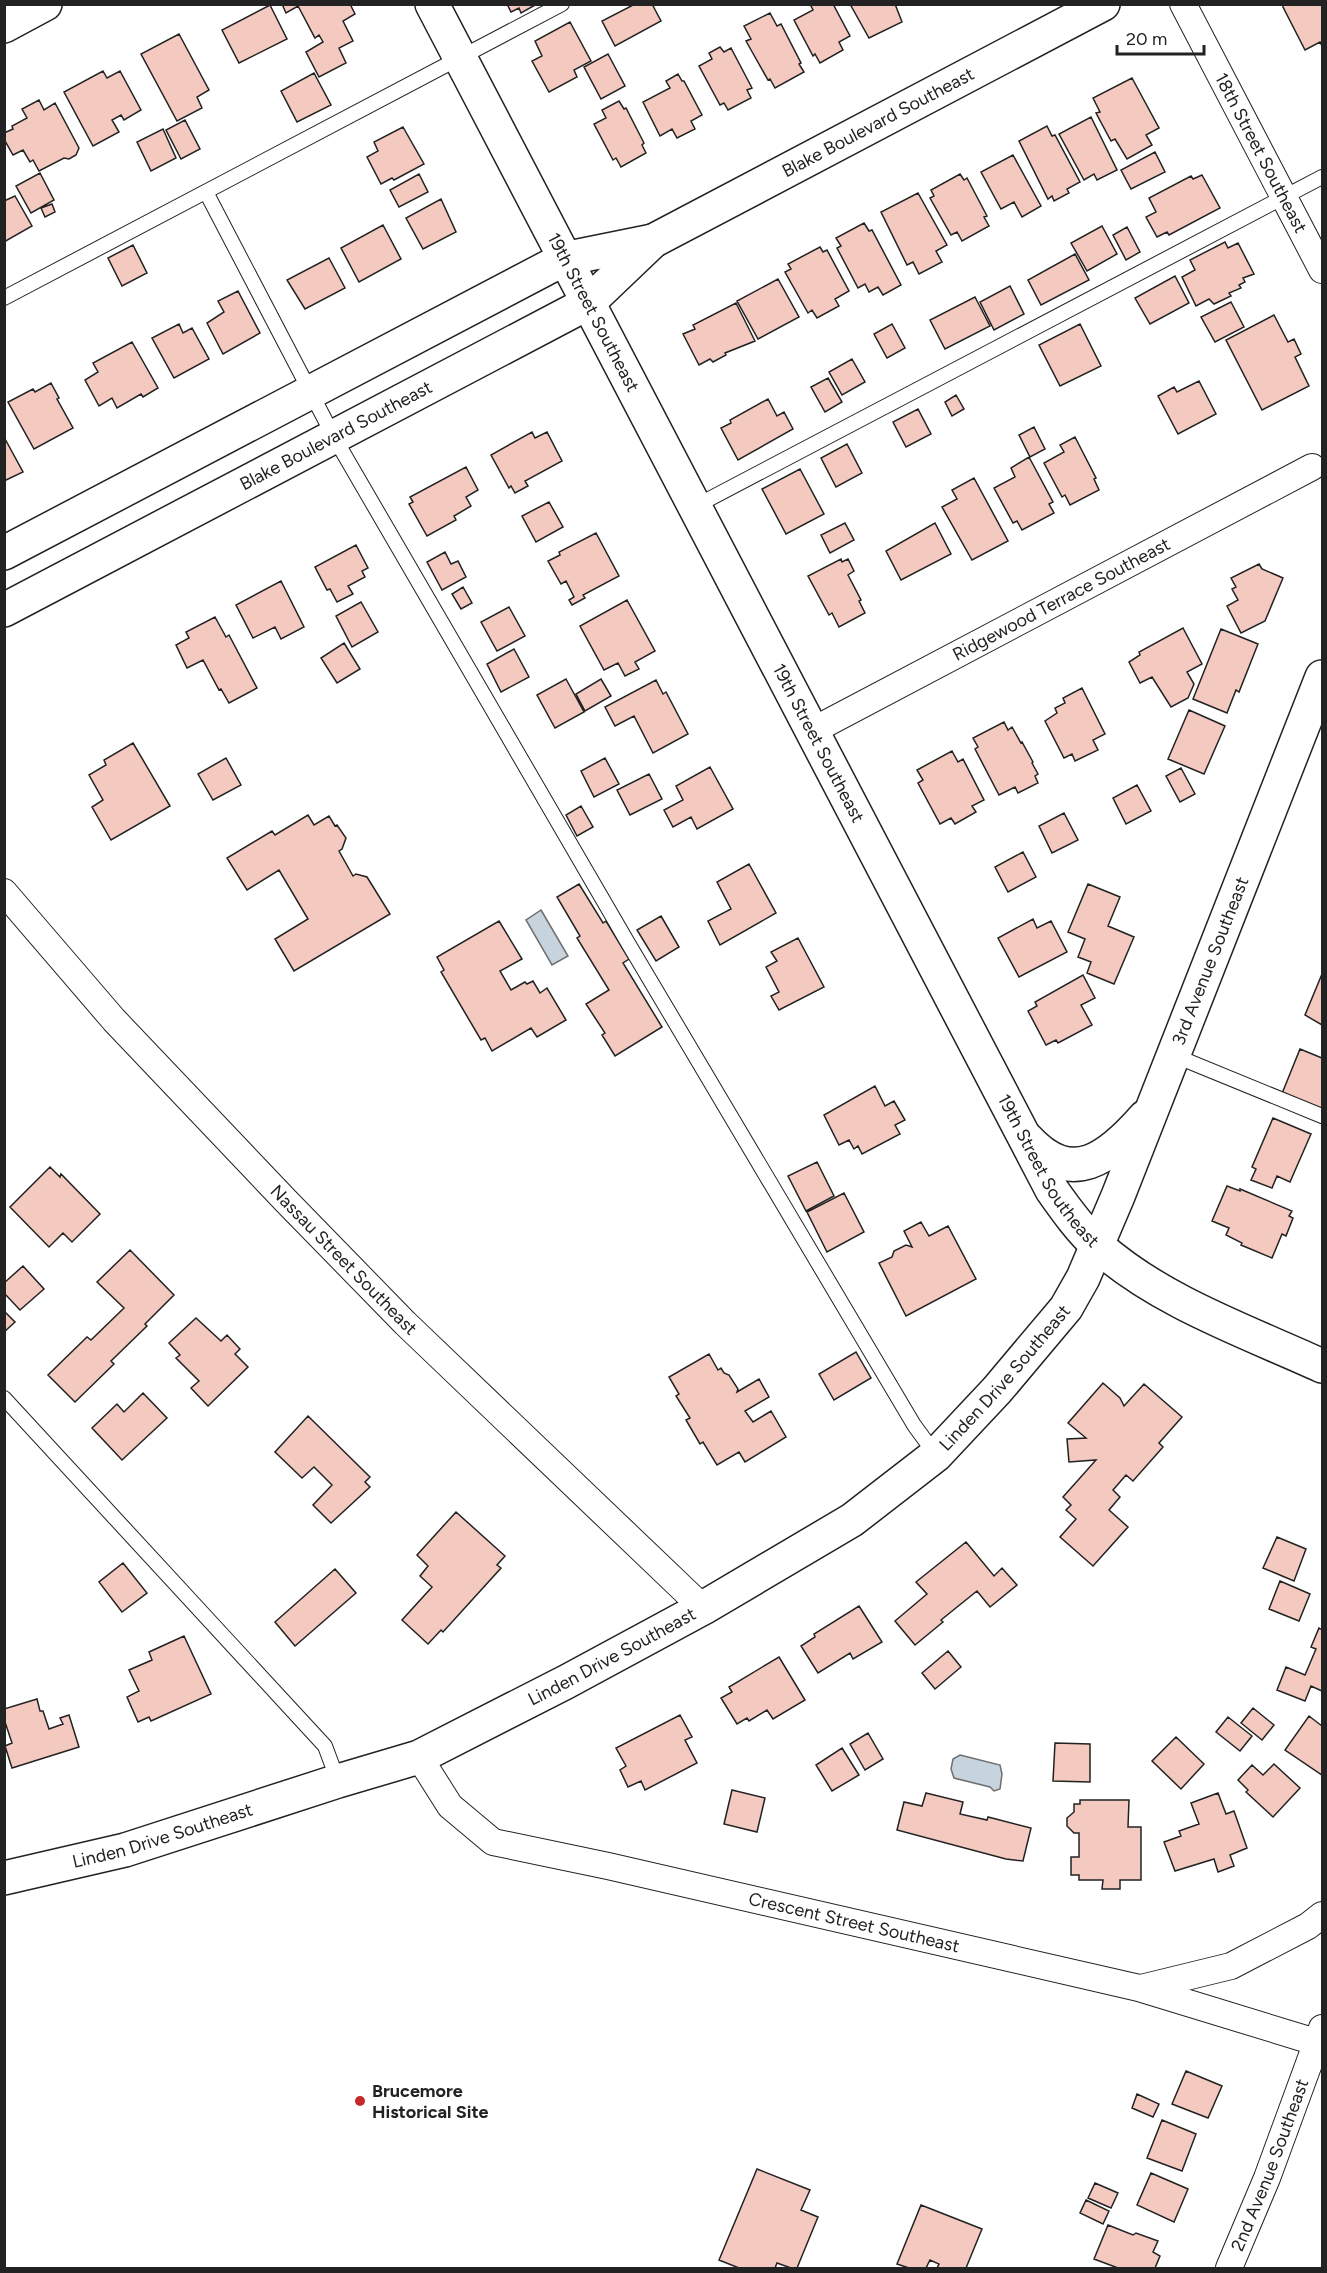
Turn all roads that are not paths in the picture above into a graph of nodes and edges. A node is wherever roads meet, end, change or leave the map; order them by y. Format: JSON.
{"nodes":[{"id":1,"x":45,"y":4,"type":"edge"},
{"id":2,"x":432,"y":4,"type":"edge"},
{"id":3,"x":562,"y":4,"type":"edge"},
{"id":4,"x":1103,"y":4,"type":"edge"},
{"id":5,"x":1183,"y":4,"type":"edge"},
{"id":6,"x":4,"y":26,"type":"edge"},
{"id":7,"x":460,"y":58,"type":"junction"},
{"id":8,"x":1323,"y":177,"type":"edge"},
{"id":9,"x":206,"y":192,"type":"junction"},
{"id":10,"x":1284,"y":197,"type":"junction"},
{"id":11,"x":653,"y":241,"type":"junction"},
{"id":12,"x":564,"y":259,"type":"junction"},
{"id":13,"x":1323,"y":270,"type":"edge"},
{"id":14,"x":4,"y":298,"type":"edge"},
{"id":15,"x":588,"y":303,"type":"junction"},
{"id":16,"x":311,"y":392,"type":"junction"},
{"id":17,"x":334,"y":437,"type":"junction"},
{"id":18,"x":1312,"y":467,"type":"dead end"},
{"id":19,"x":694,"y":507,"type":"junction"},
{"id":20,"x":4,"y":553,"type":"edge"},
{"id":21,"x":4,"y":610,"type":"edge"},
{"id":22,"x":1323,"y":677,"type":"edge"},
{"id":23,"x":812,"y":732,"type":"junction"},
{"id":24,"x":4,"y":892,"type":"edge"},
{"id":25,"x":1173,"y":1055,"type":"junction"},
{"id":26,"x":1152,"y":1109,"type":"junction"},
{"id":27,"x":1323,"y":1116,"type":"edge"},
{"id":28,"x":1024,"y":1137,"type":"junction"},
{"id":29,"x":1097,"y":1246,"type":"junction"},
{"id":30,"x":1323,"y":1366,"type":"edge"},
{"id":31,"x":4,"y":1398,"type":"edge"},
{"id":32,"x":936,"y":1455,"type":"junction"},
{"id":33,"x":703,"y":1608,"type":"junction"},
{"id":34,"x":419,"y":1757,"type":"junction"},
{"id":35,"x":338,"y":1781,"type":"junction"},
{"id":36,"x":4,"y":1878,"type":"edge"},
{"id":37,"x":1323,"y":1915,"type":"edge"},
{"id":38,"x":1139,"y":1988,"type":"junction"},
{"id":39,"x":1321,"y":2038,"type":"edge"},
{"id":40,"x":1229,"y":2268,"type":"edge"}],
"edges":[{"from":1,"to":6,"type":"street"},
{"from":2,"to":7,"type":"street","name":"19th Street Southeast"},
{"from":3,"to":7,"type":"lane"},
{"from":4,"to":11,"type":"street","name":"Blake Boulevard Southeast"},
{"from":5,"to":10,"type":"street","name":"18th Street Southeast"},
{"from":7,"to":9,"type":"lane"},
{"from":7,"to":12,"type":"street","name":"19th Street Southeast"},
{"from":8,"to":10,"type":"lane"},
{"from":9,"to":14,"type":"lane"},
{"from":9,"to":16,"type":"lane"},
{"from":10,"to":13,"type":"street","name":"18th Street Southeast"},
{"from":10,"to":19,"type":"lane"},
{"from":11,"to":12,"type":"street","name":"Blake Boulevard Southeast"},
{"from":11,"to":15,"type":"street","name":"Blake Boulevard Southeast"},
{"from":12,"to":15,"type":"street","name":"19th Street Southeast"},
{"from":12,"to":16,"type":"street","name":"Blake Boulevard Southeast"},
{"from":15,"to":17,"type":"street","name":"Blake Boulevard Southeast"},
{"from":15,"to":19,"type":"street","name":"19th Street Southeast"},
{"from":16,"to":17,"type":"lane"},
{"from":16,"to":20,"type":"street","name":"Blake Boulevard Southeast"},
{"from":17,"to":21,"type":"street","name":"Blake Boulevard Southeast"},
{"from":17,"to":32,"type":"lane"},
{"from":18,"to":23,"type":"street","name":"Ridgewood Terrace Southeast"},
{"from":19,"to":23,"type":"street","name":"19th Street Southeast"},
{"from":22,"to":25,"type":"street","name":"3rd Avenue Southeast"},
{"from":23,"to":28,"type":"street","name":"19th Street Southeast"},
{"from":24,"to":33,"type":"street","name":"Nassau Street Southeast"},
{"from":25,"to":26,"type":"street","name":"3rd Avenue Southeast"},
{"from":25,"to":27,"type":"lane"},
{"from":26,"to":28,"type":"street"},
{"from":26,"to":29,"type":"street","name":"3rd Avenue Southeast"},
{"from":28,"to":29,"type":"street","name":"19th Street Southeast"},
{"from":29,"to":30,"type":"street","name":"19th Street Southeast"},
{"from":29,"to":32,"type":"street","name":"Linden Drive Southeast"},
{"from":31,"to":35,"type":"lane"},
{"from":32,"to":33,"type":"street","name":"Linden Drive Southeast"},
{"from":33,"to":34,"type":"street","name":"Linden Drive Southeast"},
{"from":34,"to":35,"type":"street","name":"Linden Drive Southeast"},
{"from":34,"to":38,"type":"street","name":"Crescent Street Southeast"},
{"from":35,"to":36,"type":"street","name":"Linden Drive Southeast"},
{"from":37,"to":38,"type":"street"},
{"from":38,"to":39,"type":"street","name":"Crescent Street Southeast"},
{"from":39,"to":40,"type":"street","name":"2nd Avenue Southeast"}]}
